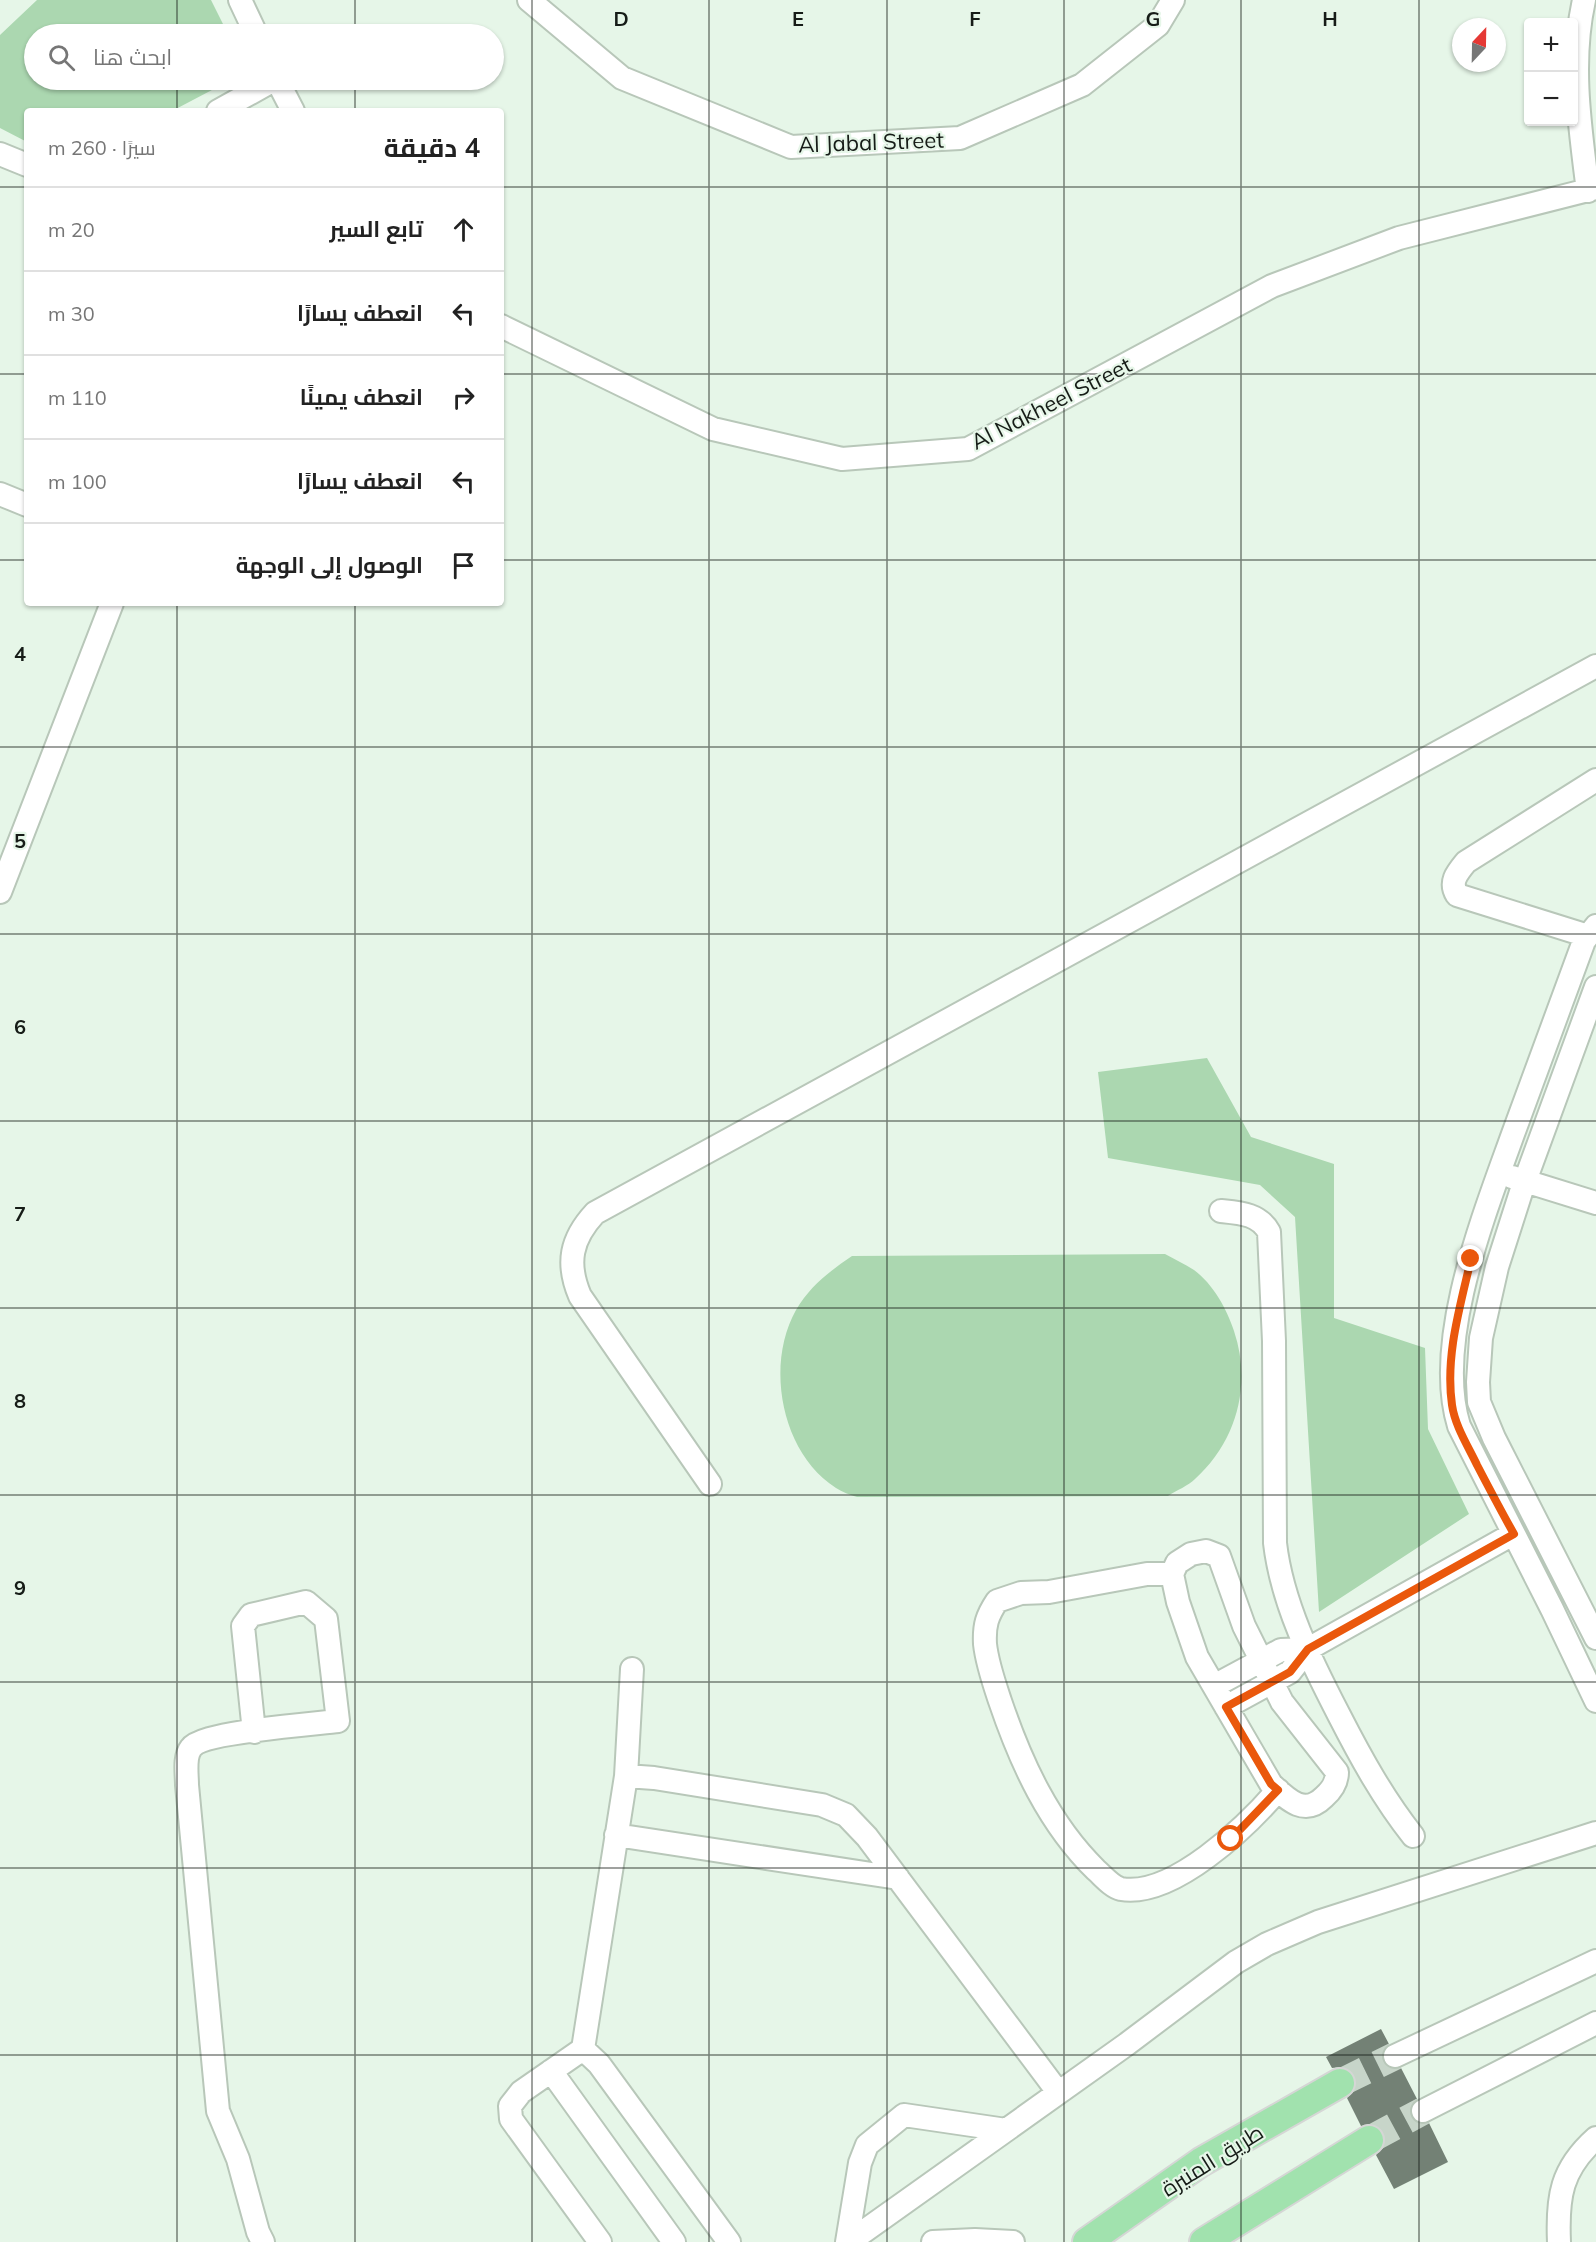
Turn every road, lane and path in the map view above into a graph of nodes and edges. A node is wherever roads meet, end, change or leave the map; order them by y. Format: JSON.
{"nodes":[{"id":1,"x":240,"y":0,"type":"edge"},
{"id":2,"x":529,"y":0,"type":"edge"},
{"id":3,"x":1173,"y":0,"type":"edge"},
{"id":4,"x":1584,"y":0,"type":"edge"},
{"id":5,"x":251,"y":24,"type":"edge"},
{"id":6,"x":257,"y":90,"type":"edge"},
{"id":7,"x":281,"y":90,"type":"edge"},
{"id":8,"x":224,"y":108,"type":"edge"},
{"id":9,"x":291,"y":108,"type":"edge"},
{"id":10,"x":0,"y":154,"type":"edge"},
{"id":11,"x":24,"y":164,"type":"edge"},
{"id":12,"x":1592,"y":189,"type":"edge"},
{"id":13,"x":504,"y":327,"type":"edge"},
{"id":14,"x":0,"y":494,"type":"edge"},
{"id":15,"x":24,"y":504,"type":"edge"},
{"id":16,"x":111,"y":606,"type":"edge"},
{"id":17,"x":1596,"y":666,"type":"edge"},
{"id":18,"x":1596,"y":780,"type":"edge"},
{"id":19,"x":0,"y":892,"type":"edge"},
{"id":20,"x":1592,"y":931,"type":"edge"},
{"id":21,"x":1596,"y":987,"type":"edge"},
{"id":22,"x":1499,"y":1173,"type":"junction"},
{"id":23,"x":1525,"y":1181,"type":"junction"},
{"id":24,"x":1596,"y":1203,"type":"edge"},
{"id":25,"x":1221,"y":1211,"type":"dead end"},
{"id":26,"x":710,"y":1485,"type":"dead end"},
{"id":27,"x":1514,"y":1534,"type":"junction"},
{"id":28,"x":1172,"y":1574,"type":"junction"},
{"id":29,"x":1596,"y":1638,"type":"edge"},
{"id":30,"x":1308,"y":1649,"type":"junction"},
{"id":31,"x":1262,"y":1660,"type":"junction"},
{"id":32,"x":632,"y":1669,"type":"dead end"},
{"id":33,"x":1272,"y":1682,"type":"junction"},
{"id":34,"x":1214,"y":1686,"type":"junction"},
{"id":35,"x":1596,"y":1701,"type":"edge"},
{"id":36,"x":1226,"y":1707,"type":"junction"},
{"id":37,"x":254,"y":1732,"type":"junction"},
{"id":38,"x":626,"y":1776,"type":"junction"},
{"id":39,"x":1278,"y":1790,"type":"junction"},
{"id":40,"x":1596,"y":1833,"type":"edge"},
{"id":41,"x":616,"y":1835,"type":"junction"},
{"id":42,"x":1413,"y":1836,"type":"dead end"},
{"id":43,"x":898,"y":1878,"type":"junction"},
{"id":44,"x":1596,"y":1961,"type":"edge"},
{"id":45,"x":1596,"y":2023,"type":"edge"},
{"id":46,"x":583,"y":2049,"type":"junction"},
{"id":47,"x":1395,"y":2056,"type":"tunnel mouth"},
{"id":48,"x":551,"y":2071,"type":"junction"},
{"id":49,"x":1340,"y":2083,"type":"tunnel mouth"},
{"id":50,"x":1058,"y":2092,"type":"junction"},
{"id":51,"x":1423,"y":2111,"type":"tunnel mouth"},
{"id":52,"x":1006,"y":2130,"type":"junction"},
{"id":53,"x":1596,"y":2138,"type":"edge"},
{"id":54,"x":1369,"y":2140,"type":"tunnel mouth"},
{"id":55,"x":263,"y":2242,"type":"edge"},
{"id":56,"x":600,"y":2242,"type":"edge"},
{"id":57,"x":674,"y":2242,"type":"edge"},
{"id":58,"x":729,"y":2242,"type":"edge"},
{"id":59,"x":848,"y":2242,"type":"edge"},
{"id":60,"x":933,"y":2242,"type":"edge"},
{"id":61,"x":1013,"y":2242,"type":"edge"},
{"id":62,"x":1087,"y":2242,"type":"edge"},
{"id":63,"x":1205,"y":2242,"type":"edge"},
{"id":64,"x":1559,"y":2242,"type":"edge"}],
"edges":[{"from":1,"to":5,"type":"street"},
{"from":2,"to":3,"type":"street","name":"Al Jabal Street"},
{"from":4,"to":12,"type":"street"},
{"from":6,"to":8,"type":"street"},
{"from":7,"to":9,"type":"street"},
{"from":10,"to":11,"type":"street"},
{"from":12,"to":13,"type":"street","name":"Al Nakheel Street"},
{"from":14,"to":15,"type":"street"},
{"from":16,"to":19,"type":"street"},
{"from":17,"to":26,"type":"street"},
{"from":18,"to":20,"type":"street"},
{"from":20,"to":22,"type":"street"},
{"from":21,"to":23,"type":"street"},
{"from":22,"to":23,"type":"street"},
{"from":22,"to":27,"type":"street"},
{"from":23,"to":24,"type":"street"},
{"from":23,"to":29,"type":"street"},
{"from":25,"to":30,"type":"street"},
{"from":27,"to":30,"type":"street"},
{"from":27,"to":35,"type":"street"},
{"from":28,"to":31,"type":"street"},
{"from":28,"to":34,"type":"street"},
{"from":28,"to":39,"type":"street"},
{"from":30,"to":31,"type":"street"},
{"from":30,"to":33,"type":"street"},
{"from":30,"to":42,"type":"street"},
{"from":31,"to":33,"type":"street"},
{"from":31,"to":34,"type":"street"},
{"from":32,"to":38,"type":"street"},
{"from":33,"to":36,"type":"street"},
{"from":33,"to":39,"type":"street"},
{"from":34,"to":36,"type":"street"},
{"from":36,"to":39,"type":"street"},
{"from":37,"to":37,"type":"street"},
{"from":37,"to":55,"type":"street"},
{"from":38,"to":41,"type":"street"},
{"from":38,"to":43,"type":"street"},
{"from":40,"to":50,"type":"street"},
{"from":41,"to":43,"type":"street"},
{"from":41,"to":46,"type":"street"},
{"from":43,"to":50,"type":"street"},
{"from":44,"to":47,"type":"street"},
{"from":45,"to":51,"type":"street"},
{"from":46,"to":48,"type":"street"},
{"from":46,"to":58,"type":"street"},
{"from":48,"to":56,"type":"street"},
{"from":48,"to":57,"type":"street"},
{"from":49,"to":62,"type":"main road","name":"طريق المنيرة"},
{"from":50,"to":52,"type":"street"},
{"from":52,"to":59,"type":"street"},
{"from":52,"to":59,"type":"street"},
{"from":53,"to":64,"type":"street"},
{"from":54,"to":63,"type":"main road"},
{"from":60,"to":61,"type":"street"}]}
